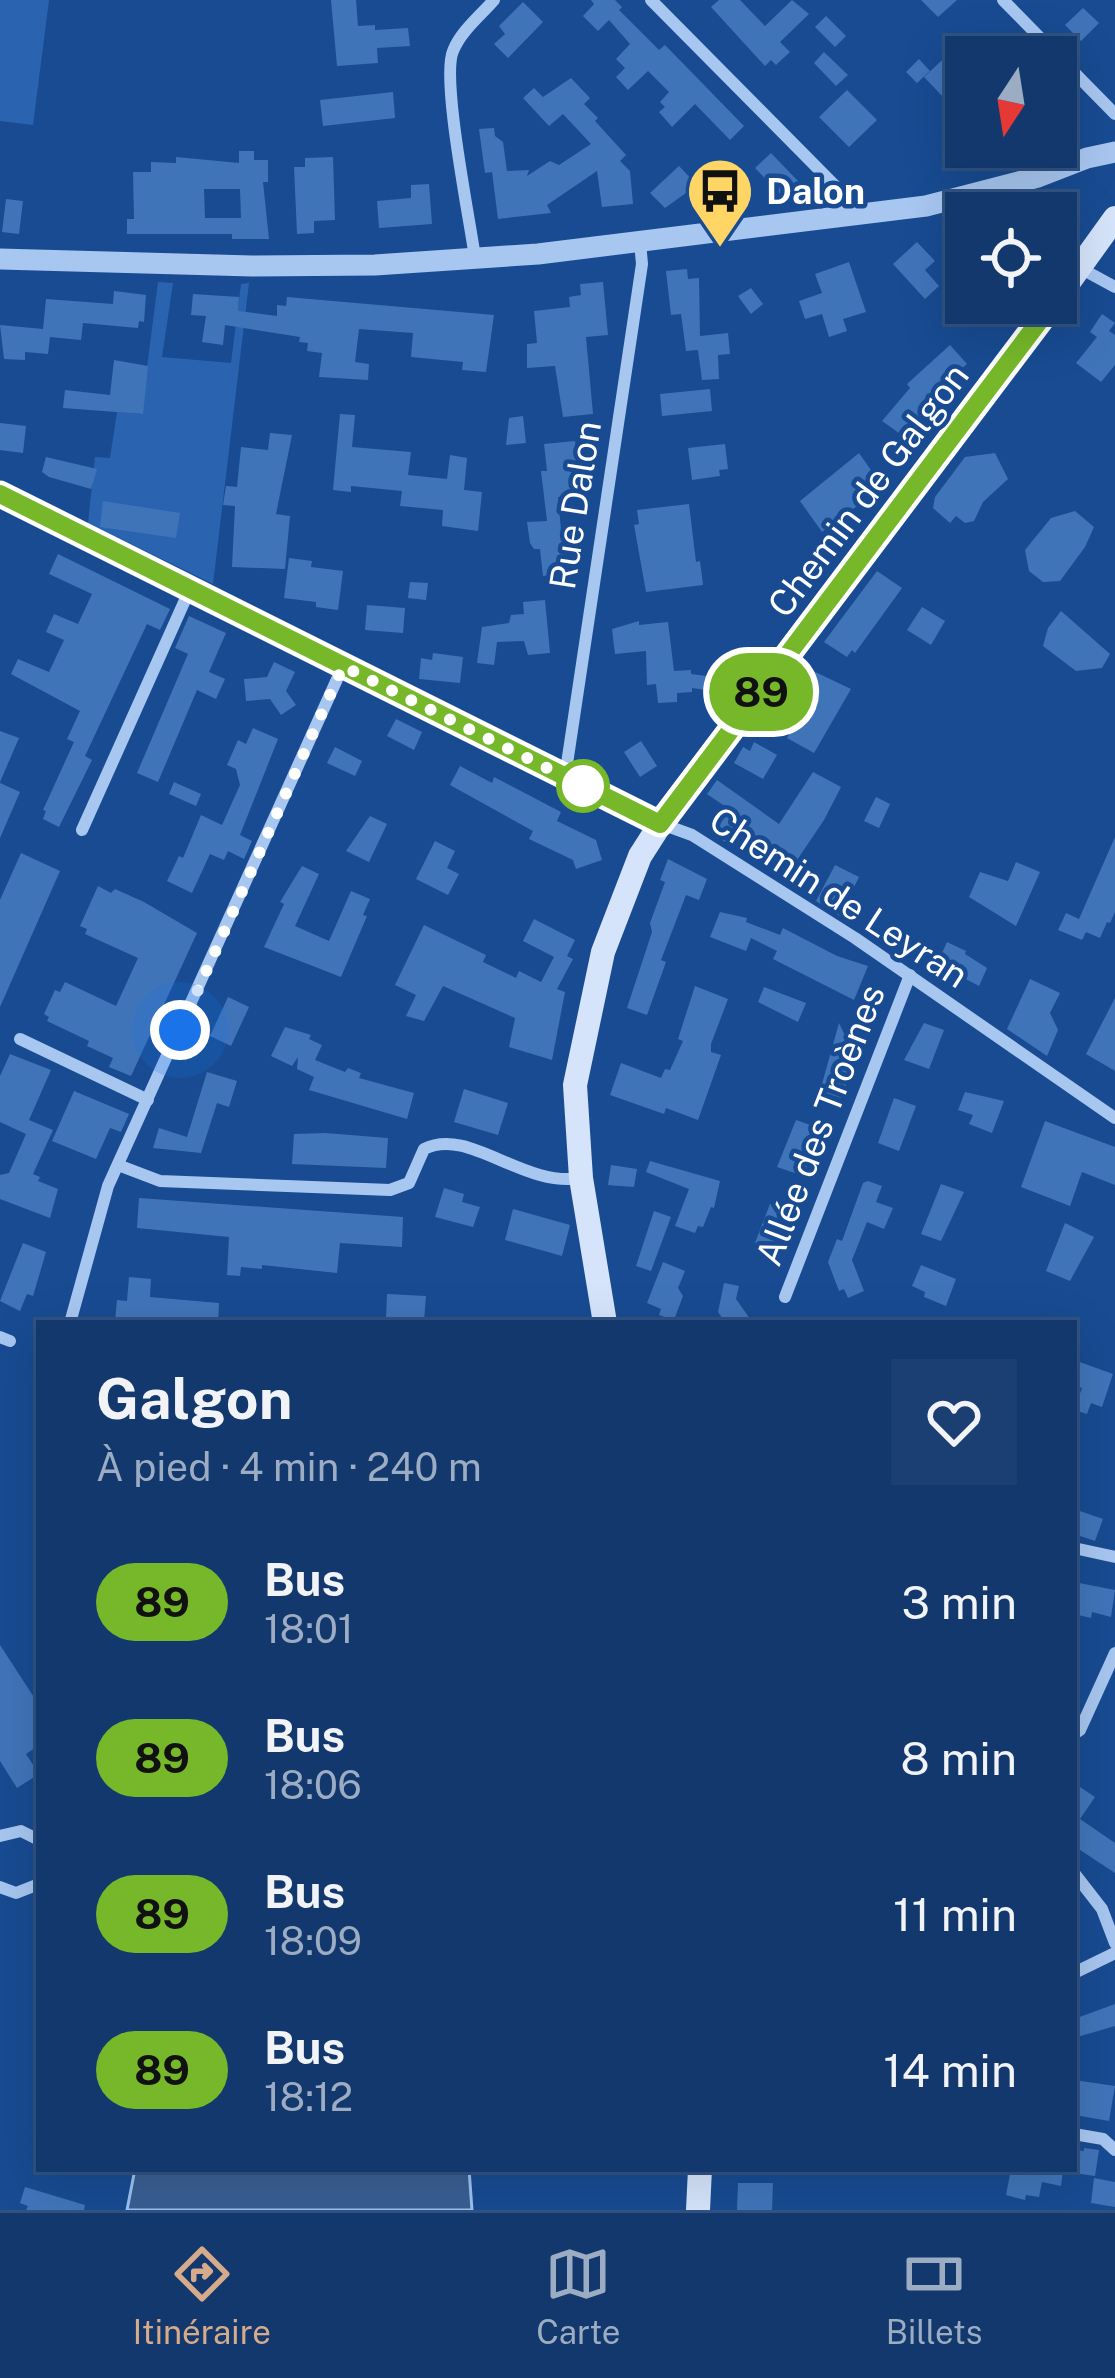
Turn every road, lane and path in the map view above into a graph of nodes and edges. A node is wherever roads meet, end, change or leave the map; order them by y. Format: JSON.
{"nodes":[{"id":1,"x":494,"y":0,"type":"edge"},
{"id":2,"x":651,"y":0,"type":"edge"},
{"id":3,"x":1004,"y":0,"type":"edge"},
{"id":4,"x":1115,"y":114,"type":"edge"},
{"id":5,"x":1115,"y":152,"type":"edge"},
{"id":6,"x":862,"y":214,"type":"junction"},
{"id":7,"x":1115,"y":218,"type":"edge"},
{"id":8,"x":640,"y":242,"type":"junction"},
{"id":9,"x":475,"y":258,"type":"junction"},
{"id":10,"x":0,"y":259,"type":"edge"},
{"id":11,"x":1080,"y":268,"type":"junction"},
{"id":12,"x":1077,"y":272,"type":"edge"},
{"id":13,"x":1115,"y":287,"type":"edge"},
{"id":14,"x":1038,"y":324,"type":"edge"},
{"id":15,"x":0,"y":494,"type":"edge"},
{"id":16,"x":190,"y":589,"type":"junction"},
{"id":17,"x":343,"y":666,"type":"junction"},
{"id":18,"x":565,"y":777,"type":"junction"},
{"id":19,"x":660,"y":824,"type":"junction"},
{"id":20,"x":82,"y":830,"type":"dead end"},
{"id":21,"x":910,"y":975,"type":"junction"},
{"id":22,"x":20,"y":1039,"type":"dead end"},
{"id":23,"x":148,"y":1100,"type":"junction"},
{"id":24,"x":1115,"y":1118,"type":"edge"},
{"id":25,"x":118,"y":1165,"type":"junction"},
{"id":26,"x":581,"y":1178,"type":"junction"},
{"id":27,"x":785,"y":1297,"type":"dead end"},
{"id":28,"x":71,"y":1320,"type":"edge"},
{"id":29,"x":605,"y":1320,"type":"edge"},
{"id":30,"x":1077,"y":1549,"type":"edge"},
{"id":31,"x":1115,"y":1557,"type":"edge"},
{"id":32,"x":1115,"y":1654,"type":"edge"},
{"id":33,"x":1077,"y":1732,"type":"edge"},
{"id":34,"x":0,"y":1835,"type":"edge"},
{"id":35,"x":36,"y":1838,"type":"edge"},
{"id":36,"x":1077,"y":1877,"type":"edge"},
{"id":37,"x":36,"y":1885,"type":"edge"},
{"id":38,"x":0,"y":1887,"type":"edge"},
{"id":39,"x":1115,"y":1943,"type":"edge"},
{"id":40,"x":1115,"y":1953,"type":"edge"},
{"id":41,"x":1077,"y":1972,"type":"edge"},
{"id":42,"x":1077,"y":2135,"type":"edge"},
{"id":43,"x":1114,"y":2150,"type":"edge"},
{"id":44,"x":700,"y":2172,"type":"edge"},
{"id":45,"x":698,"y":2210,"type":"edge"}],
"edges":[{"from":1,"to":9,"type":"street"},
{"from":2,"to":6,"type":"street"},
{"from":3,"to":4,"type":"street"},
{"from":5,"to":6,"type":"street"},
{"from":6,"to":8,"type":"street"},
{"from":7,"to":11,"type":"main road","name":"Chemin de Galgon"},
{"from":8,"to":9,"type":"street"},
{"from":8,"to":18,"type":"street","name":"Rue Dalon"},
{"from":9,"to":10,"type":"street"},
{"from":11,"to":12,"type":"main road","name":"Chemin de Galgon"},
{"from":11,"to":13,"type":"street"},
{"from":14,"to":19,"type":"main road","name":"Chemin de Galgon"},
{"from":15,"to":16,"type":"street","name":"Chemin de Leyran"},
{"from":16,"to":17,"type":"street","name":"Chemin de Leyran"},
{"from":16,"to":20,"type":"street"},
{"from":17,"to":18,"type":"street","name":"Chemin de Leyran"},
{"from":17,"to":23,"type":"street"},
{"from":18,"to":19,"type":"street","name":"Chemin de Leyran"},
{"from":19,"to":21,"type":"street","name":"Chemin de Leyran"},
{"from":19,"to":26,"type":"main road","name":"Chemin de Galgon"},
{"from":21,"to":24,"type":"street","name":"Chemin de Leyran"},
{"from":21,"to":27,"type":"street","name":"Allée des Troènes"},
{"from":22,"to":23,"type":"street"},
{"from":23,"to":25,"type":"street"},
{"from":25,"to":26,"type":"street"},
{"from":25,"to":28,"type":"street"},
{"from":26,"to":29,"type":"main road","name":"Chemin de Galgon"},
{"from":30,"to":31,"type":"street"},
{"from":32,"to":33,"type":"street"},
{"from":34,"to":35,"type":"street"},
{"from":36,"to":39,"type":"street"},
{"from":37,"to":38,"type":"street"},
{"from":40,"to":41,"type":"street"},
{"from":42,"to":43,"type":"street"},
{"from":44,"to":45,"type":"main road"}]}
